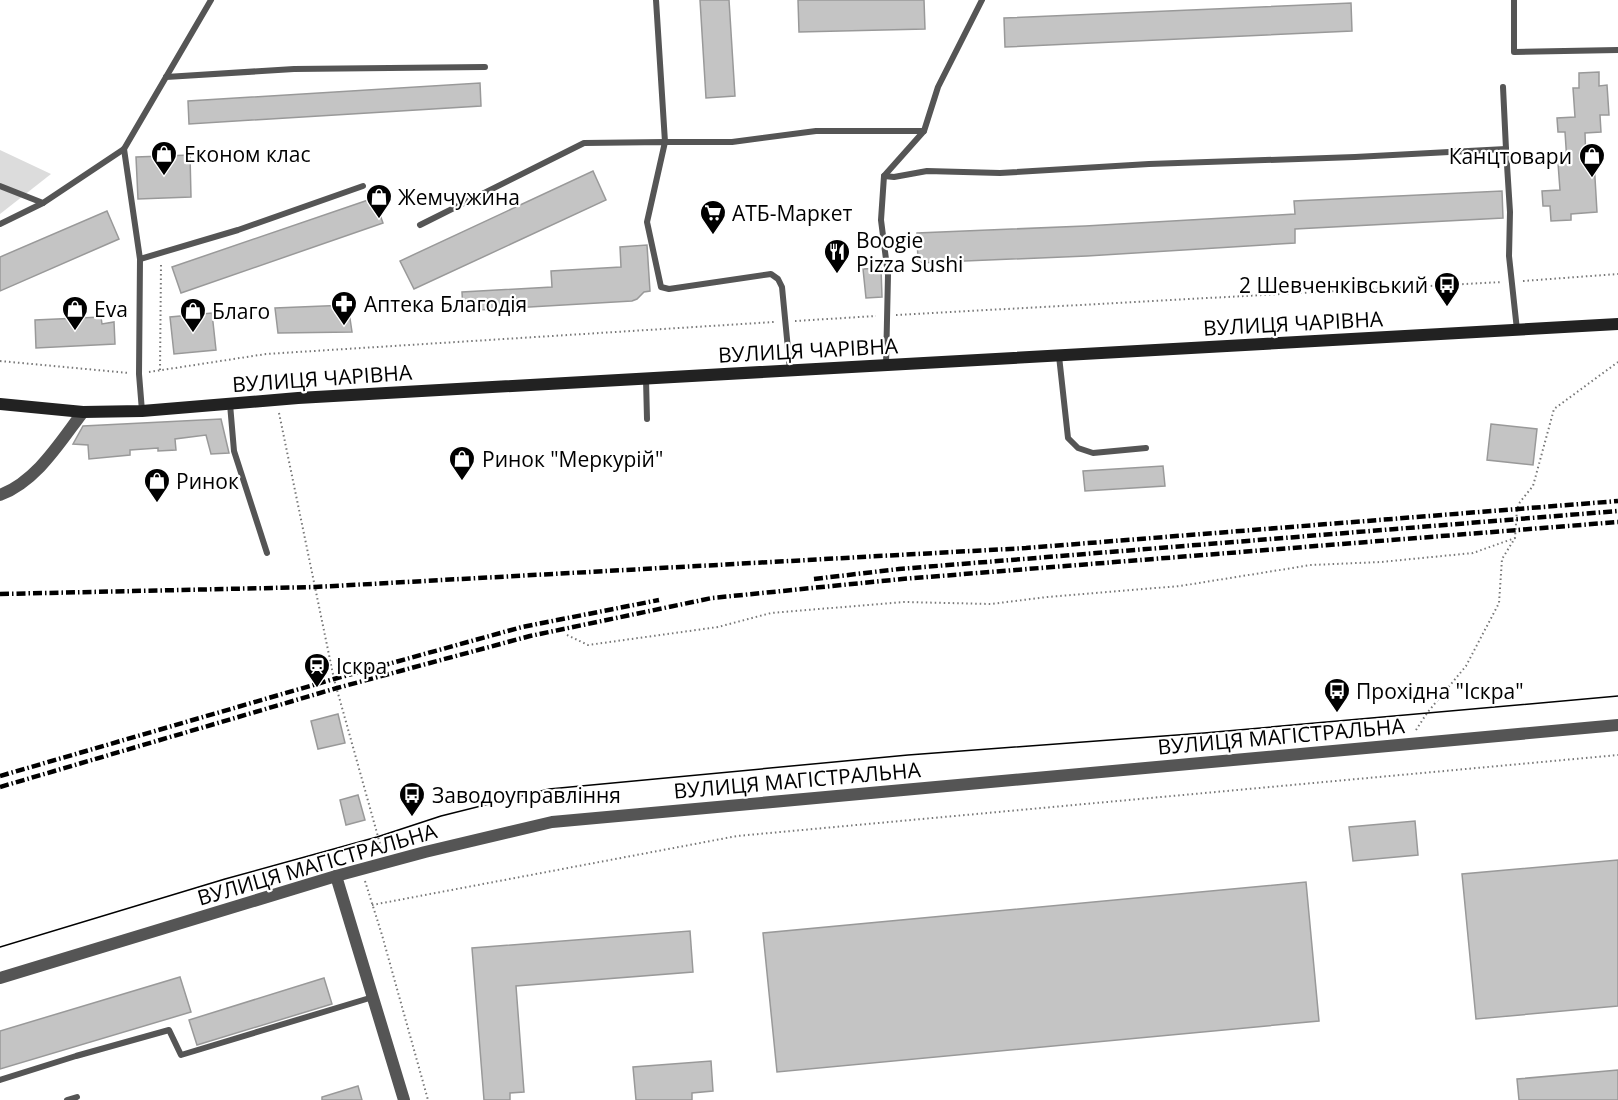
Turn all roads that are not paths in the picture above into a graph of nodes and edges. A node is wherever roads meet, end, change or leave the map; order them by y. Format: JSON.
{"nodes":[{"id":1,"x":211,"y":0,"type":"edge"},
{"id":2,"x":656,"y":0,"type":"edge"},
{"id":3,"x":982,"y":0,"type":"edge"},
{"id":4,"x":1514,"y":0,"type":"edge"},
{"id":5,"x":1618,"y":50,"type":"edge"},
{"id":6,"x":485,"y":67,"type":"dead end"},
{"id":7,"x":166,"y":77,"type":"junction"},
{"id":8,"x":1503,"y":87,"type":"dead end"},
{"id":9,"x":924,"y":131,"type":"junction"},
{"id":10,"x":665,"y":142,"type":"junction"},
{"id":11,"x":124,"y":149,"type":"junction"},
{"id":12,"x":1506,"y":150,"type":"junction"},
{"id":13,"x":884,"y":176,"type":"junction"},
{"id":14,"x":0,"y":186,"type":"edge"},
{"id":15,"x":363,"y":186,"type":"dead end"},
{"id":16,"x":43,"y":203,"type":"junction"},
{"id":17,"x":0,"y":224,"type":"edge"},
{"id":18,"x":420,"y":225,"type":"dead end"},
{"id":19,"x":140,"y":259,"type":"junction"},
{"id":20,"x":1618,"y":324,"type":"edge"},
{"id":21,"x":1516,"y":330,"type":"junction"},
{"id":22,"x":1059,"y":355,"type":"junction"},
{"id":23,"x":886,"y":365,"type":"junction"},
{"id":24,"x":790,"y":371,"type":"junction"},
{"id":25,"x":646,"y":378,"type":"junction"},
{"id":26,"x":230,"y":403,"type":"junction"},
{"id":27,"x":0,"y":404,"type":"edge"},
{"id":28,"x":142,"y":411,"type":"junction"},
{"id":29,"x":83,"y":412,"type":"junction"},
{"id":30,"x":647,"y":419,"type":"dead end"},
{"id":31,"x":1146,"y":448,"type":"dead end"},
{"id":32,"x":3,"y":491,"type":"edge"},
{"id":33,"x":267,"y":553,"type":"dead end"},
{"id":34,"x":1618,"y":725,"type":"edge"},
{"id":35,"x":336,"y":876,"type":"junction"},
{"id":36,"x":0,"y":978,"type":"edge"},
{"id":37,"x":373,"y":998,"type":"junction"},
{"id":38,"x":0,"y":1080,"type":"edge"},
{"id":39,"x":77,"y":1097,"type":"dead end"},
{"id":40,"x":67,"y":1100,"type":"edge"},
{"id":41,"x":404,"y":1100,"type":"edge"}],
"edges":[{"from":1,"to":7,"type":"lane"},
{"from":2,"to":10,"type":"lane"},
{"from":3,"to":9,"type":"lane"},
{"from":4,"to":5,"type":"lane"},
{"from":6,"to":7,"type":"lane"},
{"from":7,"to":11,"type":"lane"},
{"from":8,"to":12,"type":"lane"},
{"from":9,"to":10,"type":"lane"},
{"from":9,"to":13,"type":"lane"},
{"from":10,"to":18,"type":"lane"},
{"from":10,"to":24,"type":"lane"},
{"from":11,"to":16,"type":"lane"},
{"from":11,"to":19,"type":"lane"},
{"from":12,"to":13,"type":"lane"},
{"from":12,"to":21,"type":"lane"},
{"from":13,"to":23,"type":"lane"},
{"from":14,"to":16,"type":"lane"},
{"from":15,"to":19,"type":"lane"},
{"from":16,"to":17,"type":"lane"},
{"from":19,"to":28,"type":"lane"},
{"from":20,"to":21,"type":"main road","name":"ВУЛИЦЯ ЧАРІВНА"},
{"from":21,"to":22,"type":"main road","name":"ВУЛИЦЯ ЧАРІВНА"},
{"from":22,"to":23,"type":"main road","name":"ВУЛИЦЯ ЧАРІВНА"},
{"from":22,"to":31,"type":"lane"},
{"from":23,"to":24,"type":"main road","name":"ВУЛИЦЯ ЧАРІВНА"},
{"from":24,"to":25,"type":"main road","name":"ВУЛИЦЯ ЧАРІВНА"},
{"from":25,"to":26,"type":"main road","name":"ВУЛИЦЯ ЧАРІВНА"},
{"from":25,"to":30,"type":"lane"},
{"from":26,"to":28,"type":"main road","name":"ВУЛИЦЯ ЧАРІВНА"},
{"from":26,"to":33,"type":"lane"},
{"from":27,"to":29,"type":"main road","name":"ВУЛИЦЯ ЧАРІВНА"},
{"from":28,"to":29,"type":"main road","name":"ВУЛИЦЯ ЧАРІВНА"},
{"from":29,"to":32,"type":"street"},
{"from":34,"to":35,"type":"street","name":"ВУЛИЦЯ МАГІСТРАЛЬНА"},
{"from":35,"to":36,"type":"street","name":"ВУЛИЦЯ МАГІСТРАЛЬНА"},
{"from":35,"to":37,"type":"street"},
{"from":37,"to":38,"type":"lane"},
{"from":37,"to":41,"type":"street"},
{"from":39,"to":40,"type":"lane"}]}
